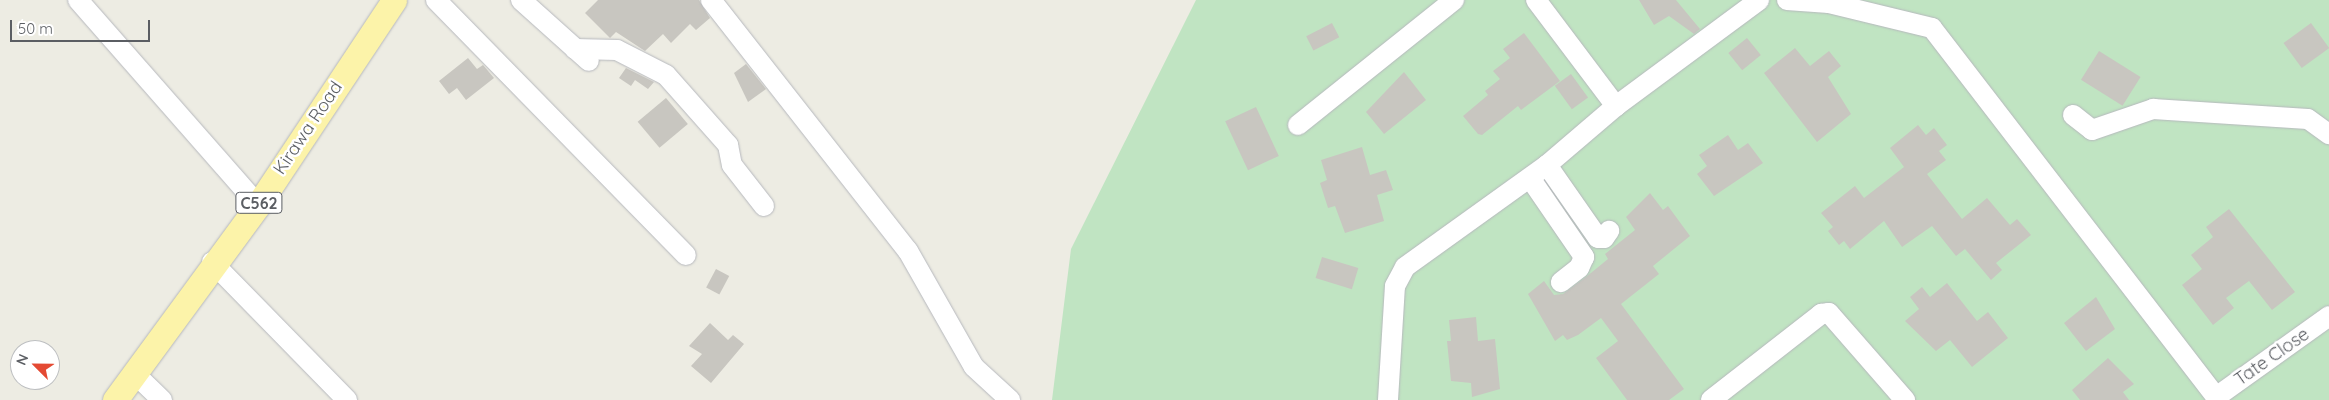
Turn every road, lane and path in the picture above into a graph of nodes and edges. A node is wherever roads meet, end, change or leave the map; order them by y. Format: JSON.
{"nodes":[{"id":1,"x":78,"y":0,"type":"edge"},
{"id":2,"x":436,"y":0,"type":"edge"},
{"id":3,"x":521,"y":0,"type":"edge"},
{"id":4,"x":711,"y":0,"type":"edge"},
{"id":5,"x":1454,"y":0,"type":"edge"},
{"id":6,"x":1536,"y":0,"type":"edge"},
{"id":7,"x":1759,"y":0,"type":"edge"},
{"id":8,"x":1787,"y":0,"type":"edge"},
{"id":9,"x":1830,"y":1,"type":"edge"},
{"id":10,"x":388,"y":3,"type":"edge"},
{"id":11,"x":1616,"y":106,"type":"junction"},
{"id":12,"x":2073,"y":114,"type":"dead end"},
{"id":13,"x":1298,"y":125,"type":"dead end"},
{"id":14,"x":2329,"y":134,"type":"edge"},
{"id":15,"x":1547,"y":165,"type":"junction"},
{"id":16,"x":1530,"y":178,"type":"junction"},
{"id":17,"x":258,"y":204,"type":"junction"},
{"id":18,"x":764,"y":206,"type":"dead end"},
{"id":19,"x":1608,"y":231,"type":"dead end"},
{"id":20,"x":686,"y":255,"type":"dead end"},
{"id":21,"x":212,"y":262,"type":"junction"},
{"id":22,"x":1561,"y":282,"type":"dead end"},
{"id":23,"x":2329,"y":316,"type":"edge"},
{"id":24,"x":134,"y":373,"type":"junction"},
{"id":25,"x":2217,"y":398,"type":"edge"},
{"id":26,"x":115,"y":400,"type":"edge"},
{"id":27,"x":162,"y":400,"type":"edge"},
{"id":28,"x":346,"y":400,"type":"edge"},
{"id":29,"x":1010,"y":400,"type":"edge"},
{"id":30,"x":1388,"y":400,"type":"edge"},
{"id":31,"x":1711,"y":400,"type":"edge"},
{"id":32,"x":1904,"y":400,"type":"edge"}],
"edges":[{"from":1,"to":17,"type":"street"},
{"from":2,"to":20,"type":"street"},
{"from":3,"to":18,"type":"street"},
{"from":4,"to":29,"type":"street"},
{"from":5,"to":13,"type":"street"},
{"from":6,"to":11,"type":"street"},
{"from":7,"to":11,"type":"street"},
{"from":8,"to":9,"type":"street"},
{"from":9,"to":25,"type":"street"},
{"from":10,"to":17,"type":"main road","name":"Kirawa Road","number":"C562"},
{"from":11,"to":15,"type":"street"},
{"from":12,"to":14,"type":"street"},
{"from":15,"to":16,"type":"street"},
{"from":15,"to":19,"type":"street"},
{"from":16,"to":22,"type":"street"},
{"from":16,"to":30,"type":"street"},
{"from":17,"to":21,"type":"main road","name":"Kirawa Road","number":"C562"},
{"from":21,"to":24,"type":"main road","name":"Kirawa Road","number":"C562"},
{"from":21,"to":28,"type":"street"},
{"from":23,"to":25,"type":"street","name":"Tate Close"},
{"from":24,"to":26,"type":"main road","name":"Kirawa Road","number":"C562"},
{"from":24,"to":27,"type":"street"},
{"from":31,"to":32,"type":"street"}]}
